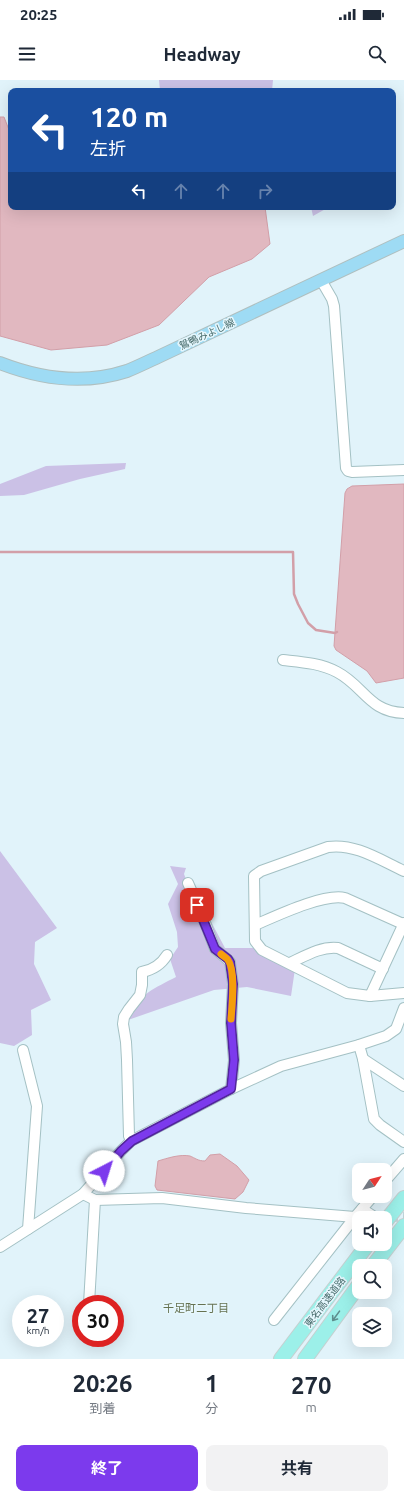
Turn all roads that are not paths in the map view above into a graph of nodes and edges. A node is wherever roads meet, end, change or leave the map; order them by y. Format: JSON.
{"nodes":[{"id":1,"x":404,"y":242,"type":"edge"},
{"id":2,"x":321,"y":280,"type":"junction"},
{"id":3,"x":0,"y":363,"type":"edge"},
{"id":4,"x":404,"y":470,"type":"edge"},
{"id":5,"x":283,"y":660,"type":"dead end"},
{"id":6,"x":404,"y":713,"type":"edge"},
{"id":7,"x":404,"y":871,"type":"edge"},
{"id":8,"x":188,"y":883,"type":"dead end"},
{"id":9,"x":404,"y":924,"type":"edge"},
{"id":10,"x":255,"y":925,"type":"junction"},
{"id":11,"x":167,"y":955,"type":"dead end"},
{"id":12,"x":290,"y":963,"type":"junction"},
{"id":13,"x":383,"y":969,"type":"junction"},
{"id":14,"x":404,"y":993,"type":"edge"},
{"id":15,"x":370,"y":996,"type":"junction"},
{"id":16,"x":404,"y":1008,"type":"edge"},
{"id":17,"x":400,"y":1032,"type":"edge"},
{"id":18,"x":359,"y":1045,"type":"junction"},
{"id":19,"x":23,"y":1050,"type":"dead end"},
{"id":20,"x":363,"y":1059,"type":"junction"},
{"id":21,"x":404,"y":1086,"type":"edge"},
{"id":22,"x":231,"y":1089,"type":"junction"},
{"id":23,"x":132,"y":1141,"type":"junction"},
{"id":24,"x":404,"y":1142,"type":"edge"},
{"id":25,"x":404,"y":1159,"type":"edge"},
{"id":26,"x":392,"y":1173,"type":"edge"},
{"id":27,"x":83,"y":1194,"type":"junction"},
{"id":28,"x":404,"y":1198,"type":"edge"},
{"id":29,"x":95,"y":1200,"type":"junction"},
{"id":30,"x":367,"y":1203,"type":"edge"},
{"id":31,"x":360,"y":1211,"type":"edge"},
{"id":32,"x":389,"y":1211,"type":"edge"},
{"id":33,"x":352,"y":1213,"type":"edge"},
{"id":34,"x":352,"y":1221,"type":"edge"},
{"id":35,"x":404,"y":1226,"type":"edge"},
{"id":36,"x":28,"y":1229,"type":"junction"},
{"id":37,"x":0,"y":1247,"type":"edge"},
{"id":38,"x":363,"y":1251,"type":"edge"},
{"id":39,"x":378,"y":1259,"type":"edge"},
{"id":40,"x":90,"y":1295,"type":"edge"},
{"id":41,"x":352,"y":1295,"type":"edge"},
{"id":42,"x":274,"y":1320,"type":"dead end"},
{"id":43,"x":281,"y":1359,"type":"edge"},
{"id":44,"x":305,"y":1359,"type":"edge"}],
"edges":[{"from":1,"to":2,"type":"main road","name":"鴛鴨みよし線"},
{"from":2,"to":3,"type":"main road","name":"鴛鴨みよし線"},
{"from":2,"to":4,"type":"street"},
{"from":5,"to":6,"type":"street"},
{"from":7,"to":10,"type":"street"},
{"from":8,"to":22,"type":"street"},
{"from":9,"to":10,"type":"street"},
{"from":9,"to":13,"type":"street"},
{"from":10,"to":12,"type":"street"},
{"from":11,"to":23,"type":"street"},
{"from":12,"to":13,"type":"street"},
{"from":12,"to":15,"type":"street"},
{"from":13,"to":15,"type":"street"},
{"from":14,"to":15,"type":"street"},
{"from":16,"to":17,"type":"street"},
{"from":17,"to":18,"type":"street"},
{"from":18,"to":20,"type":"street"},
{"from":18,"to":22,"type":"street"},
{"from":19,"to":36,"type":"street"},
{"from":20,"to":21,"type":"street"},
{"from":20,"to":24,"type":"street"},
{"from":22,"to":23,"type":"street"},
{"from":23,"to":27,"type":"street"},
{"from":25,"to":26,"type":"street"},
{"from":27,"to":29,"type":"street"},
{"from":27,"to":36,"type":"street"},
{"from":28,"to":32,"type":"highway"},
{"from":29,"to":33,"type":"street"},
{"from":29,"to":40,"type":"street"},
{"from":30,"to":31,"type":"street"},
{"from":34,"to":42,"type":"street"},
{"from":35,"to":39,"type":"highway"},
{"from":36,"to":37,"type":"street"},
{"from":38,"to":43,"type":"highway","name":"東名高速道路"},
{"from":41,"to":44,"type":"highway","name":"東名高速道路","one_way":true}]}
